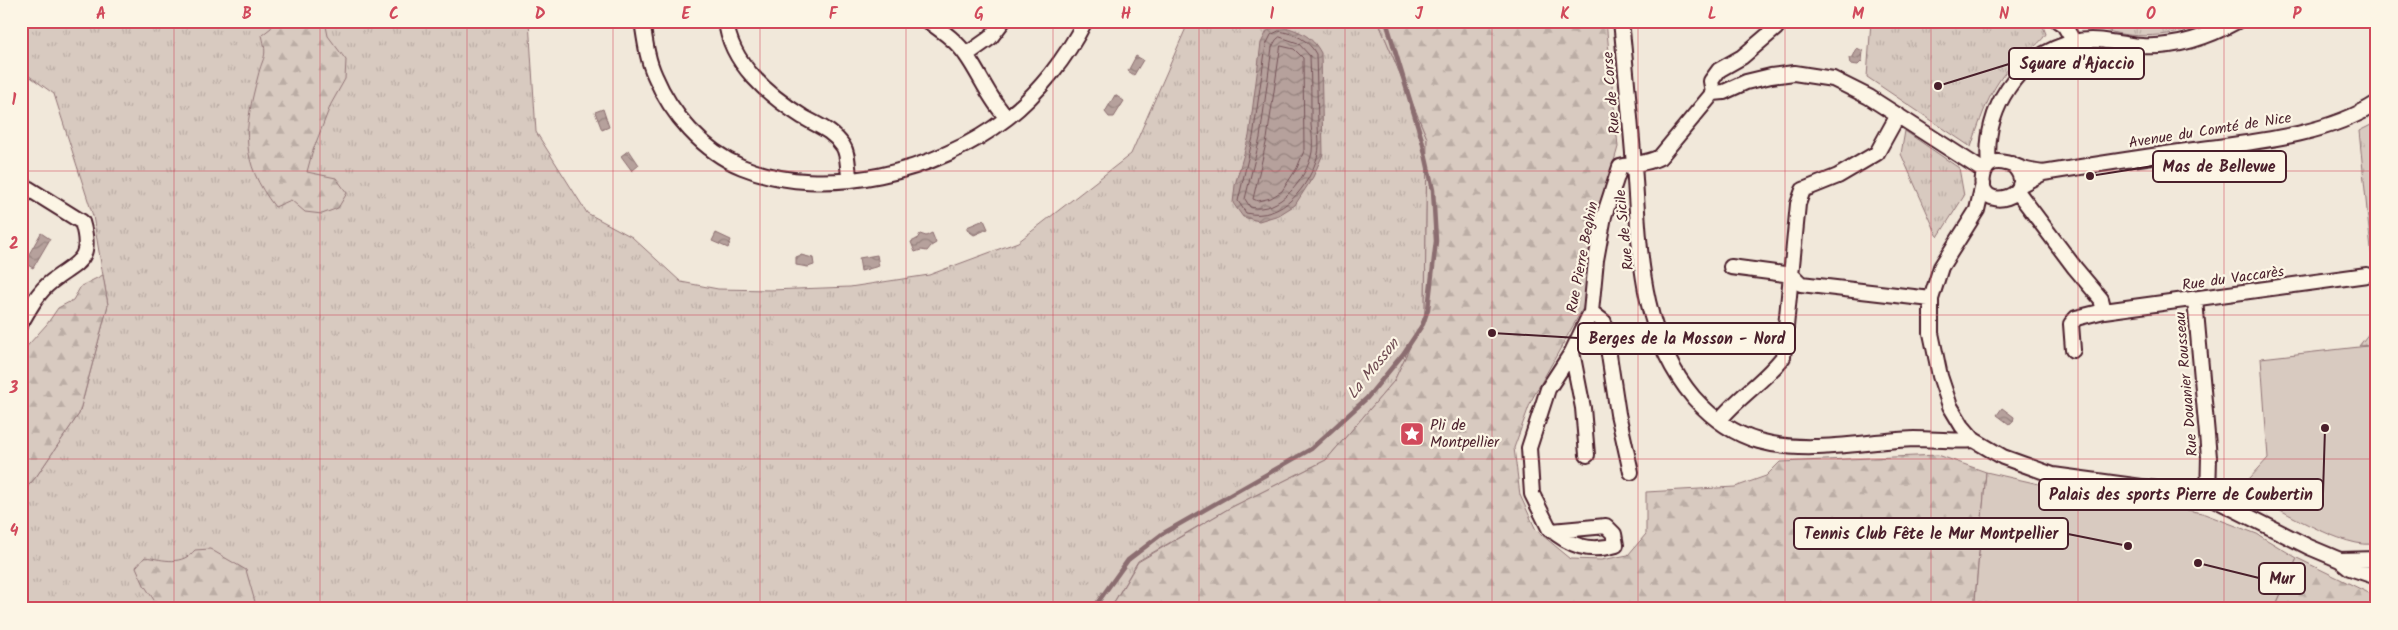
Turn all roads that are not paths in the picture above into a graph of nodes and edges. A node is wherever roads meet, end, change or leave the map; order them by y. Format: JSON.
{"nodes":[{"id":1,"x":642,"y":21,"type":"edge"},
{"id":2,"x":726,"y":21,"type":"edge"},
{"id":3,"x":928,"y":21,"type":"edge"},
{"id":4,"x":1003,"y":21,"type":"edge"},
{"id":5,"x":1085,"y":21,"type":"edge"},
{"id":6,"x":1621,"y":21,"type":"edge"},
{"id":7,"x":2058,"y":21,"type":"edge"},
{"id":8,"x":2237,"y":21,"type":"edge"},
{"id":9,"x":1776,"y":28,"type":"dead end"},
{"id":10,"x":2074,"y":42,"type":"junction"},
{"id":11,"x":966,"y":55,"type":"junction"},
{"id":12,"x":1713,"y":93,"type":"junction"},
{"id":13,"x":2377,"y":102,"type":"edge"},
{"id":14,"x":1898,"y":115,"type":"junction"},
{"id":15,"x":1007,"y":118,"type":"junction"},
{"id":16,"x":1634,"y":163,"type":"junction"},
{"id":17,"x":2012,"y":164,"type":"junction"},
{"id":18,"x":1985,"y":173,"type":"junction"},
{"id":19,"x":2043,"y":173,"type":"junction"},
{"id":20,"x":850,"y":180,"type":"junction"},
{"id":21,"x":21,"y":184,"type":"edge"},
{"id":22,"x":2019,"y":188,"type":"junction"},
{"id":23,"x":2002,"y":199,"type":"junction"},
{"id":24,"x":1977,"y":210,"type":"junction"},
{"id":25,"x":1731,"y":267,"type":"dead end"},
{"id":26,"x":1792,"y":275,"type":"junction"},
{"id":27,"x":2366,"y":275,"type":"dead end"},
{"id":28,"x":1931,"y":299,"type":"junction"},
{"id":29,"x":2196,"y":300,"type":"junction"},
{"id":30,"x":2104,"y":311,"type":"junction"},
{"id":31,"x":1591,"y":312,"type":"junction"},
{"id":32,"x":21,"y":323,"type":"edge"},
{"id":33,"x":2073,"y":350,"type":"dead end"},
{"id":34,"x":1572,"y":352,"type":"junction"},
{"id":35,"x":1719,"y":421,"type":"junction"},
{"id":36,"x":1974,"y":440,"type":"junction"},
{"id":37,"x":1587,"y":455,"type":"dead end"},
{"id":38,"x":1631,"y":472,"type":"dead end"},
{"id":39,"x":2208,"y":496,"type":"junction"},
{"id":40,"x":1552,"y":531,"type":"dead end"},
{"id":41,"x":2377,"y":559,"type":"edge"},
{"id":42,"x":2340,"y":560,"type":"junction"},
{"id":43,"x":2377,"y":577,"type":"edge"}],
"edges":[{"from":1,"to":20,"type":"street"},
{"from":2,"to":20,"type":"street"},
{"from":3,"to":11,"type":"street"},
{"from":4,"to":11,"type":"street"},
{"from":5,"to":15,"type":"street"},
{"from":6,"to":16,"type":"street","name":"Rue de Corse"},
{"from":7,"to":10,"type":"street"},
{"from":8,"to":10,"type":"street"},
{"from":9,"to":12,"type":"street"},
{"from":10,"to":18,"type":"street"},
{"from":11,"to":15,"type":"street"},
{"from":12,"to":14,"type":"street"},
{"from":12,"to":16,"type":"street"},
{"from":13,"to":19,"type":"street","name":"Avenue du Comté de Nice"},
{"from":14,"to":18,"type":"street"},
{"from":14,"to":26,"type":"street"},
{"from":15,"to":20,"type":"street"},
{"from":16,"to":31,"type":"street","name":"Rue Pierre Beghin"},
{"from":16,"to":35,"type":"street","name":"Rue de Sicile"},
{"from":17,"to":18,"type":"street"},
{"from":17,"to":19,"type":"street","name":"Avenue du Comté de Nice"},
{"from":17,"to":22,"type":"street"},
{"from":18,"to":23,"type":"street"},
{"from":18,"to":24,"type":"street"},
{"from":19,"to":22,"type":"street","name":"Avenue du Comté de Nice"},
{"from":21,"to":32,"type":"street"},
{"from":22,"to":23,"type":"street"},
{"from":22,"to":30,"type":"street"},
{"from":23,"to":24,"type":"street"},
{"from":24,"to":28,"type":"street"},
{"from":25,"to":26,"type":"street"},
{"from":26,"to":28,"type":"street"},
{"from":26,"to":35,"type":"street"},
{"from":27,"to":29,"type":"street","name":"Rue du Vaccarès"},
{"from":28,"to":36,"type":"street"},
{"from":29,"to":30,"type":"street","name":"Rue du Vaccarès"},
{"from":29,"to":39,"type":"street","name":"Rue Douanier Rousseau"},
{"from":30,"to":33,"type":"street","name":"Rue du Vaccarès"},
{"from":31,"to":34,"type":"street","name":"Rue Pierre Beghin"},
{"from":31,"to":38,"type":"street"},
{"from":34,"to":37,"type":"street"},
{"from":34,"to":40,"type":"street","name":"Rue Pierre Beghin"},
{"from":35,"to":36,"type":"street","name":"Rue de Sicile"},
{"from":36,"to":39,"type":"street"},
{"from":39,"to":42,"type":"street"},
{"from":41,"to":42,"type":"street"},
{"from":42,"to":43,"type":"street"}]}
